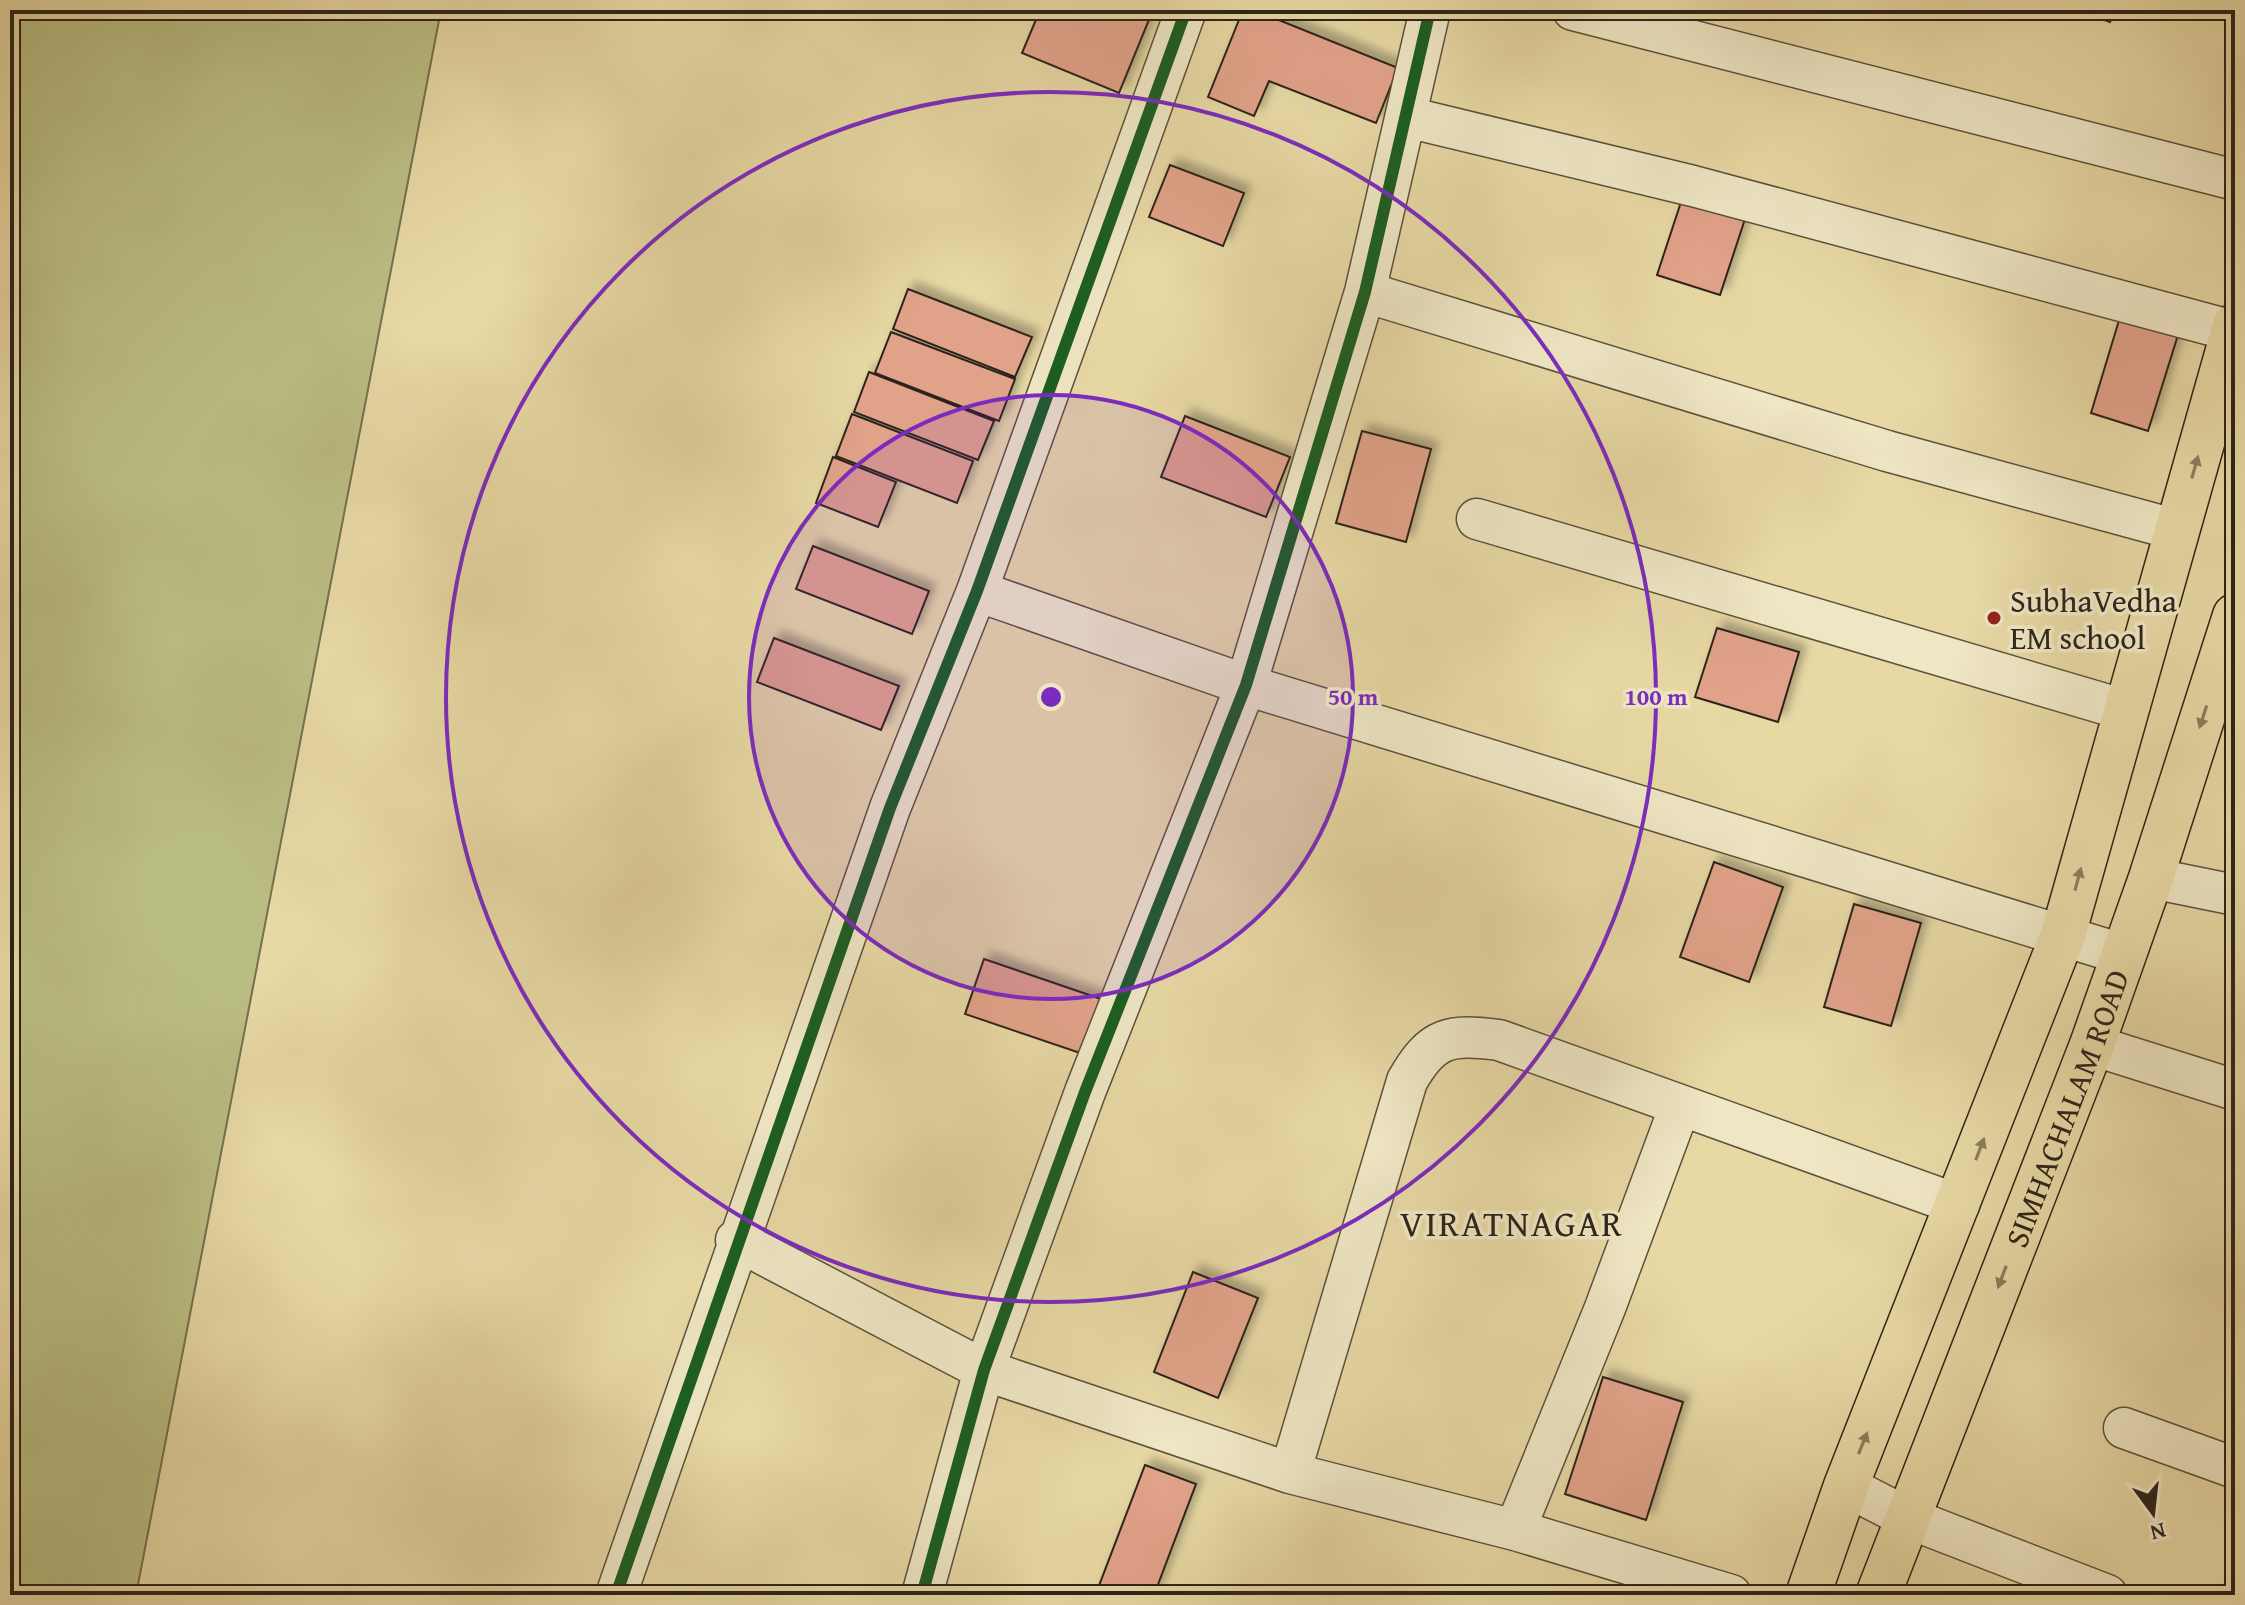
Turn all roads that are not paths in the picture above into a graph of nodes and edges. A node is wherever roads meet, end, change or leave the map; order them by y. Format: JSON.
{"nodes":[{"id":1,"x":1186,"y":10,"type":"edge"},
{"id":2,"x":1430,"y":10,"type":"edge"},
{"id":3,"x":1573,"y":10,"type":"edge"},
{"id":4,"x":1407,"y":117,"type":"junction"},
{"id":5,"x":2235,"y":180,"type":"edge"},
{"id":6,"x":1365,"y":292,"type":"junction"},
{"id":7,"x":2234,"y":329,"type":"edge"},
{"id":8,"x":1477,"y":519,"type":"dead end"},
{"id":9,"x":2177,"y":530,"type":"junction"},
{"id":10,"x":977,"y":591,"type":"junction"},
{"id":11,"x":2235,"y":616,"type":"edge"},
{"id":12,"x":2227,"y":668,"type":"edge"},
{"id":13,"x":1246,"y":685,"type":"junction"},
{"id":14,"x":2125,"y":710,"type":"junction"},
{"id":15,"x":2151,"y":878,"type":"junction"},
{"id":16,"x":2235,"y":895,"type":"edge"},
{"id":17,"x":2063,"y":935,"type":"junction"},
{"id":18,"x":2125,"y":955,"type":"junction"},
{"id":19,"x":2092,"y":1045,"type":"junction"},
{"id":20,"x":2235,"y":1090,"type":"edge"},
{"id":21,"x":1680,"y":1106,"type":"junction"},
{"id":22,"x":1959,"y":1205,"type":"junction"},
{"id":23,"x":736,"y":1240,"type":"junction"},
{"id":24,"x":984,"y":1370,"type":"junction"},
{"id":25,"x":2124,"y":1428,"type":"dead end"},
{"id":26,"x":2235,"y":1468,"type":"edge"},
{"id":27,"x":1290,"y":1473,"type":"junction"},
{"id":28,"x":1846,"y":1486,"type":"junction"},
{"id":29,"x":1908,"y":1518,"type":"junction"},
{"id":30,"x":1515,"y":1530,"type":"junction"},
{"id":31,"x":616,"y":1595,"type":"edge"},
{"id":32,"x":922,"y":1595,"type":"edge"},
{"id":33,"x":1731,"y":1595,"type":"edge"},
{"id":34,"x":1808,"y":1595,"type":"edge"},
{"id":35,"x":1878,"y":1595,"type":"edge"},
{"id":36,"x":2107,"y":1595,"type":"edge"}],
"edges":[{"from":1,"to":10,"type":"street"},
{"from":2,"to":4,"type":"street"},
{"from":3,"to":5,"type":"street"},
{"from":4,"to":6,"type":"street"},
{"from":4,"to":7,"type":"street"},
{"from":6,"to":9,"type":"street"},
{"from":6,"to":13,"type":"street"},
{"from":9,"to":7,"type":"main road","one_way":true},
{"from":8,"to":14,"type":"street"},
{"from":9,"to":14,"type":"main road"},
{"from":10,"to":13,"type":"street"},
{"from":10,"to":23,"type":"street"},
{"from":11,"to":12,"type":"main road","name":"SIMHACHALAM ROAD"},
{"from":12,"to":15,"type":"main road","name":"SIMHACHALAM ROAD","one_way":true},
{"from":13,"to":17,"type":"street"},
{"from":13,"to":24,"type":"street"},
{"from":17,"to":14,"type":"main road","one_way":true},
{"from":15,"to":16,"type":"street"},
{"from":15,"to":18,"type":"main road","name":"SIMHACHALAM ROAD"},
{"from":17,"to":18,"type":"street"},
{"from":22,"to":17,"type":"main road","one_way":true},
{"from":18,"to":19,"type":"main road","name":"SIMHACHALAM ROAD"},
{"from":19,"to":20,"type":"street"},
{"from":19,"to":29,"type":"main road","name":"SIMHACHALAM ROAD","one_way":true},
{"from":21,"to":22,"type":"street"},
{"from":21,"to":27,"type":"street"},
{"from":21,"to":30,"type":"street"},
{"from":28,"to":22,"type":"main road","one_way":true},
{"from":23,"to":24,"type":"street"},
{"from":23,"to":31,"type":"street"},
{"from":24,"to":27,"type":"street"},
{"from":24,"to":32,"type":"street"},
{"from":25,"to":26,"type":"street"},
{"from":27,"to":30,"type":"street"},
{"from":28,"to":29,"type":"street"},
{"from":28,"to":34,"type":"main road"},
{"from":29,"to":35,"type":"main road","name":"SIMHACHALAM ROAD"},
{"from":29,"to":36,"type":"street"},
{"from":30,"to":33,"type":"street"}]}
